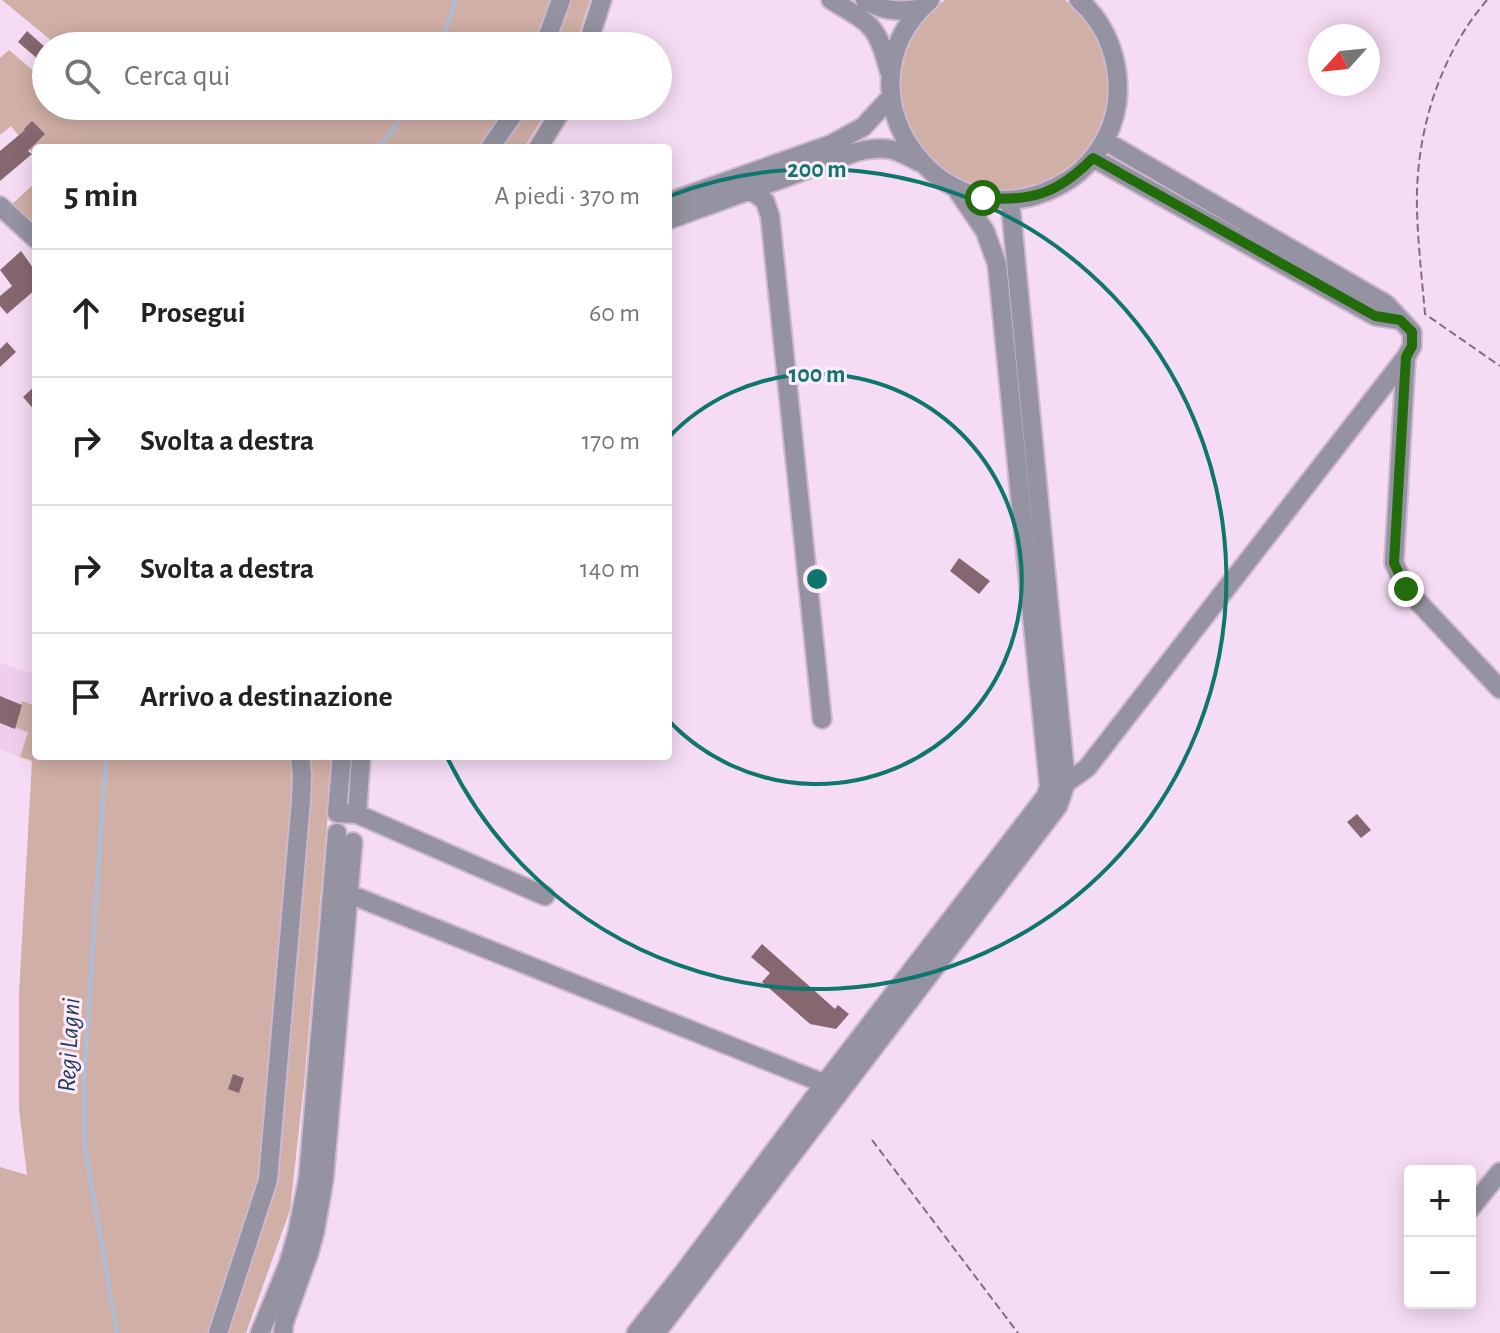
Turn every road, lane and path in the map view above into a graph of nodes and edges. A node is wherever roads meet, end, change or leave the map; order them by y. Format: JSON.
{"nodes":[{"id":1,"x":561,"y":0,"type":"edge"},
{"id":2,"x":602,"y":0,"type":"edge"},
{"id":3,"x":831,"y":0,"type":"edge"},
{"id":4,"x":865,"y":0,"type":"edge"},
{"id":5,"x":1079,"y":0,"type":"edge"},
{"id":6,"x":1487,"y":0,"type":"edge"},
{"id":7,"x":925,"y":5,"type":"edge"},
{"id":8,"x":549,"y":32,"type":"edge"},
{"id":9,"x":592,"y":32,"type":"edge"},
{"id":10,"x":891,"y":76,"type":"junction"},
{"id":11,"x":891,"y":97,"type":"junction"},
{"id":12,"x":509,"y":120,"type":"edge"},
{"id":13,"x":555,"y":120,"type":"edge"},
{"id":14,"x":1105,"y":141,"type":"junction"},
{"id":15,"x":493,"y":144,"type":"edge"},
{"id":16,"x":540,"y":144,"type":"edge"},
{"id":17,"x":1093,"y":158,"type":"junction"},
{"id":18,"x":922,"y":164,"type":"junction"},
{"id":19,"x":751,"y":190,"type":"junction"},
{"id":20,"x":957,"y":190,"type":"junction"},
{"id":21,"x":1010,"y":200,"type":"junction"},
{"id":22,"x":672,"y":201,"type":"edge"},
{"id":23,"x":0,"y":206,"type":"edge"},
{"id":24,"x":672,"y":219,"type":"edge"},
{"id":25,"x":32,"y":235,"type":"edge"},
{"id":26,"x":1400,"y":320,"type":"junction"},
{"id":27,"x":1406,"y":357,"type":"junction"},
{"id":28,"x":1500,"y":366,"type":"edge"},
{"id":29,"x":1500,"y":689,"type":"edge"},
{"id":30,"x":822,"y":719,"type":"dead end"},
{"id":31,"x":300,"y":760,"type":"edge"},
{"id":32,"x":342,"y":760,"type":"edge"},
{"id":33,"x":361,"y":760,"type":"edge"},
{"id":34,"x":1066,"y":783,"type":"junction"},
{"id":35,"x":357,"y":814,"type":"junction"},
{"id":36,"x":349,"y":894,"type":"junction"},
{"id":37,"x":545,"y":896,"type":"dead end"},
{"id":38,"x":833,"y":1087,"type":"junction"},
{"id":39,"x":872,"y":1140,"type":"dead end"},
{"id":40,"x":1500,"y":1172,"type":"edge"},
{"id":41,"x":1476,"y":1202,"type":"edge"},
{"id":42,"x":218,"y":1333,"type":"edge"},
{"id":43,"x":260,"y":1333,"type":"edge"},
{"id":44,"x":283,"y":1333,"type":"edge"},
{"id":45,"x":636,"y":1333,"type":"edge"},
{"id":46,"x":656,"y":1333,"type":"edge"},
{"id":47,"x":1018,"y":1333,"type":"edge"}],
"edges":[{"from":1,"to":8,"type":"street"},
{"from":2,"to":9,"type":"street"},
{"from":3,"to":10,"type":"street"},
{"from":4,"to":7,"type":"street"},
{"from":5,"to":14,"type":"street"},
{"from":6,"to":28,"type":"path"},
{"from":7,"to":10,"type":"street"},
{"from":10,"to":11,"type":"street"},
{"from":11,"to":18,"type":"street"},
{"from":11,"to":22,"type":"street"},
{"from":12,"to":15,"type":"street"},
{"from":13,"to":16,"type":"street"},
{"from":14,"to":17,"type":"street"},
{"from":14,"to":26,"type":"street"},
{"from":17,"to":21,"type":"street"},
{"from":17,"to":26,"type":"street"},
{"from":18,"to":19,"type":"street"},
{"from":18,"to":20,"type":"street"},
{"from":19,"to":24,"type":"street"},
{"from":19,"to":30,"type":"street"},
{"from":20,"to":21,"type":"street"},
{"from":20,"to":38,"type":"street"},
{"from":21,"to":34,"type":"street"},
{"from":23,"to":25,"type":"street"},
{"from":26,"to":27,"type":"street"},
{"from":27,"to":29,"type":"street"},
{"from":27,"to":34,"type":"street"},
{"from":31,"to":42,"type":"street"},
{"from":32,"to":35,"type":"street"},
{"from":33,"to":35,"type":"street"},
{"from":34,"to":38,"type":"street"},
{"from":35,"to":37,"type":"street"},
{"from":36,"to":38,"type":"street"},
{"from":36,"to":43,"type":"street"},
{"from":36,"to":44,"type":"street"},
{"from":38,"to":45,"type":"street"},
{"from":38,"to":46,"type":"street"},
{"from":39,"to":47,"type":"path"},
{"from":40,"to":41,"type":"street"}]}
